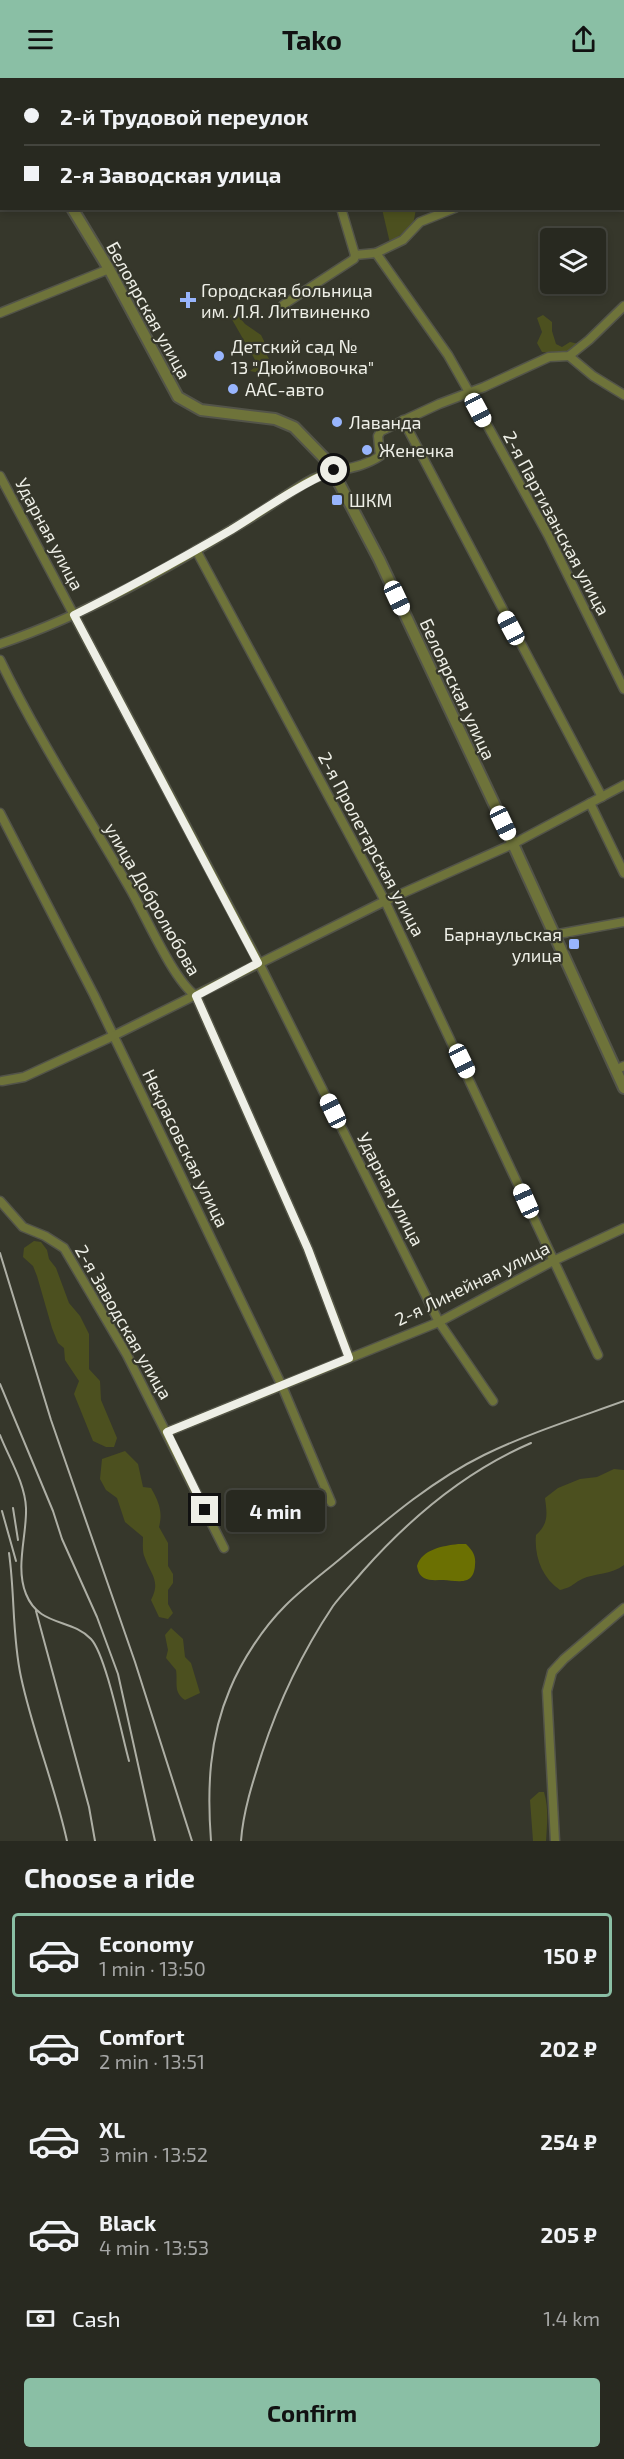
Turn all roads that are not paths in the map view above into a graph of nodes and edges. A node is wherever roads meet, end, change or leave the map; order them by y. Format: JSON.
{"nodes":[{"id":1,"x":73,"y":210,"type":"edge"},
{"id":2,"x":342,"y":210,"type":"edge"},
{"id":3,"x":450,"y":210,"type":"edge"},
{"id":4,"x":376,"y":253,"type":"junction"},
{"id":5,"x":355,"y":255,"type":"junction"},
{"id":6,"x":109,"y":269,"type":"junction"},
{"id":7,"x":283,"y":305,"type":"dead end"},
{"id":8,"x":624,"y":306,"type":"edge"},
{"id":9,"x":0,"y":313,"type":"edge"},
{"id":10,"x":569,"y":356,"type":"junction"},
{"id":11,"x":469,"y":392,"type":"junction"},
{"id":12,"x":624,"y":395,"type":"edge"},
{"id":13,"x":403,"y":420,"type":"junction"},
{"id":14,"x":334,"y":470,"type":"junction"},
{"id":15,"x":0,"y":476,"type":"edge"},
{"id":16,"x":196,"y":550,"type":"junction"},
{"id":17,"x":74,"y":615,"type":"junction"},
{"id":18,"x":0,"y":644,"type":"edge"},
{"id":19,"x":0,"y":660,"type":"edge"},
{"id":20,"x":624,"y":689,"type":"edge"},
{"id":21,"x":624,"y":785,"type":"edge"},
{"id":22,"x":602,"y":797,"type":"junction"},
{"id":23,"x":590,"y":803,"type":"junction"},
{"id":24,"x":0,"y":813,"type":"edge"},
{"id":25,"x":513,"y":844,"type":"junction"},
{"id":26,"x":624,"y":873,"type":"edge"},
{"id":27,"x":385,"y":901,"type":"junction"},
{"id":28,"x":624,"y":922,"type":"edge"},
{"id":29,"x":553,"y":935,"type":"junction"},
{"id":30,"x":258,"y":963,"type":"junction"},
{"id":31,"x":196,"y":996,"type":"junction"},
{"id":32,"x":113,"y":1036,"type":"junction"},
{"id":33,"x":620,"y":1068,"type":"edge"},
{"id":34,"x":1,"y":1081,"type":"edge"},
{"id":35,"x":624,"y":1089,"type":"edge"},
{"id":36,"x":0,"y":1201,"type":"edge"},
{"id":37,"x":624,"y":1228,"type":"edge"},
{"id":38,"x":553,"y":1261,"type":"junction"},
{"id":39,"x":439,"y":1322,"type":"junction"},
{"id":40,"x":598,"y":1355,"type":"dead end"},
{"id":41,"x":349,"y":1358,"type":"junction"},
{"id":42,"x":282,"y":1386,"type":"junction"},
{"id":43,"x":493,"y":1401,"type":"dead end"},
{"id":44,"x":167,"y":1432,"type":"junction"},
{"id":45,"x":331,"y":1502,"type":"dead end"},
{"id":46,"x":224,"y":1548,"type":"dead end"},
{"id":47,"x":624,"y":1608,"type":"edge"},
{"id":48,"x":555,"y":1841,"type":"edge"}],
"edges":[{"from":1,"to":6,"type":"street","name":"Белоярская улица"},
{"from":2,"to":5,"type":"street"},
{"from":3,"to":4,"type":"street"},
{"from":4,"to":5,"type":"street"},
{"from":4,"to":11,"type":"street","name":"2-я Партизанская улица"},
{"from":5,"to":7,"type":"street"},
{"from":6,"to":9,"type":"street"},
{"from":6,"to":14,"type":"street","name":"Белоярская улица"},
{"from":8,"to":10,"type":"street"},
{"from":10,"to":11,"type":"street"},
{"from":10,"to":12,"type":"street"},
{"from":11,"to":13,"type":"street"},
{"from":11,"to":20,"type":"street","name":"2-я Партизанская улица"},
{"from":13,"to":14,"type":"street"},
{"from":13,"to":22,"type":"street"},
{"from":14,"to":16,"type":"street"},
{"from":14,"to":25,"type":"street","name":"Белоярская улица"},
{"from":15,"to":17,"type":"street","name":"Ударная улица"},
{"from":16,"to":17,"type":"street"},
{"from":16,"to":27,"type":"street","name":"2-я Пролетарская улица"},
{"from":17,"to":18,"type":"street"},
{"from":17,"to":30,"type":"street","name":"Ударная улица"},
{"from":19,"to":31,"type":"street","name":"улица Добролюбова"},
{"from":21,"to":22,"type":"street"},
{"from":22,"to":23,"type":"street"},
{"from":23,"to":25,"type":"street"},
{"from":23,"to":26,"type":"street"},
{"from":24,"to":32,"type":"street","name":"Некрасовская улица"},
{"from":25,"to":27,"type":"street"},
{"from":25,"to":29,"type":"street","name":"Белоярская улица"},
{"from":27,"to":30,"type":"street"},
{"from":27,"to":38,"type":"street","name":"2-я Пролетарская улица"},
{"from":28,"to":29,"type":"street"},
{"from":29,"to":33,"type":"street","name":"Белоярская улица"},
{"from":30,"to":31,"type":"street"},
{"from":30,"to":39,"type":"street","name":"Ударная улица"},
{"from":31,"to":32,"type":"street"},
{"from":31,"to":41,"type":"street","name":"улица Добролюбова"},
{"from":32,"to":34,"type":"street"},
{"from":32,"to":42,"type":"street","name":"Некрасовская улица"},
{"from":33,"to":35,"type":"street","name":"Белоярская улица"},
{"from":36,"to":44,"type":"street","name":"2-я Заводская улица"},
{"from":37,"to":38,"type":"street","name":"2-я Линейная улица"},
{"from":38,"to":39,"type":"street","name":"2-я Линейная улица"},
{"from":38,"to":40,"type":"street","name":"2-я Пролетарская улица"},
{"from":39,"to":41,"type":"street","name":"2-я Линейная улица"},
{"from":39,"to":43,"type":"street","name":"Ударная улица"},
{"from":41,"to":42,"type":"street","name":"2-я Линейная улица"},
{"from":42,"to":44,"type":"street","name":"2-я Линейная улица"},
{"from":42,"to":45,"type":"street","name":"Некрасовская улица"},
{"from":44,"to":46,"type":"street","name":"2-я Заводская улица"},
{"from":47,"to":48,"type":"street"}]}
